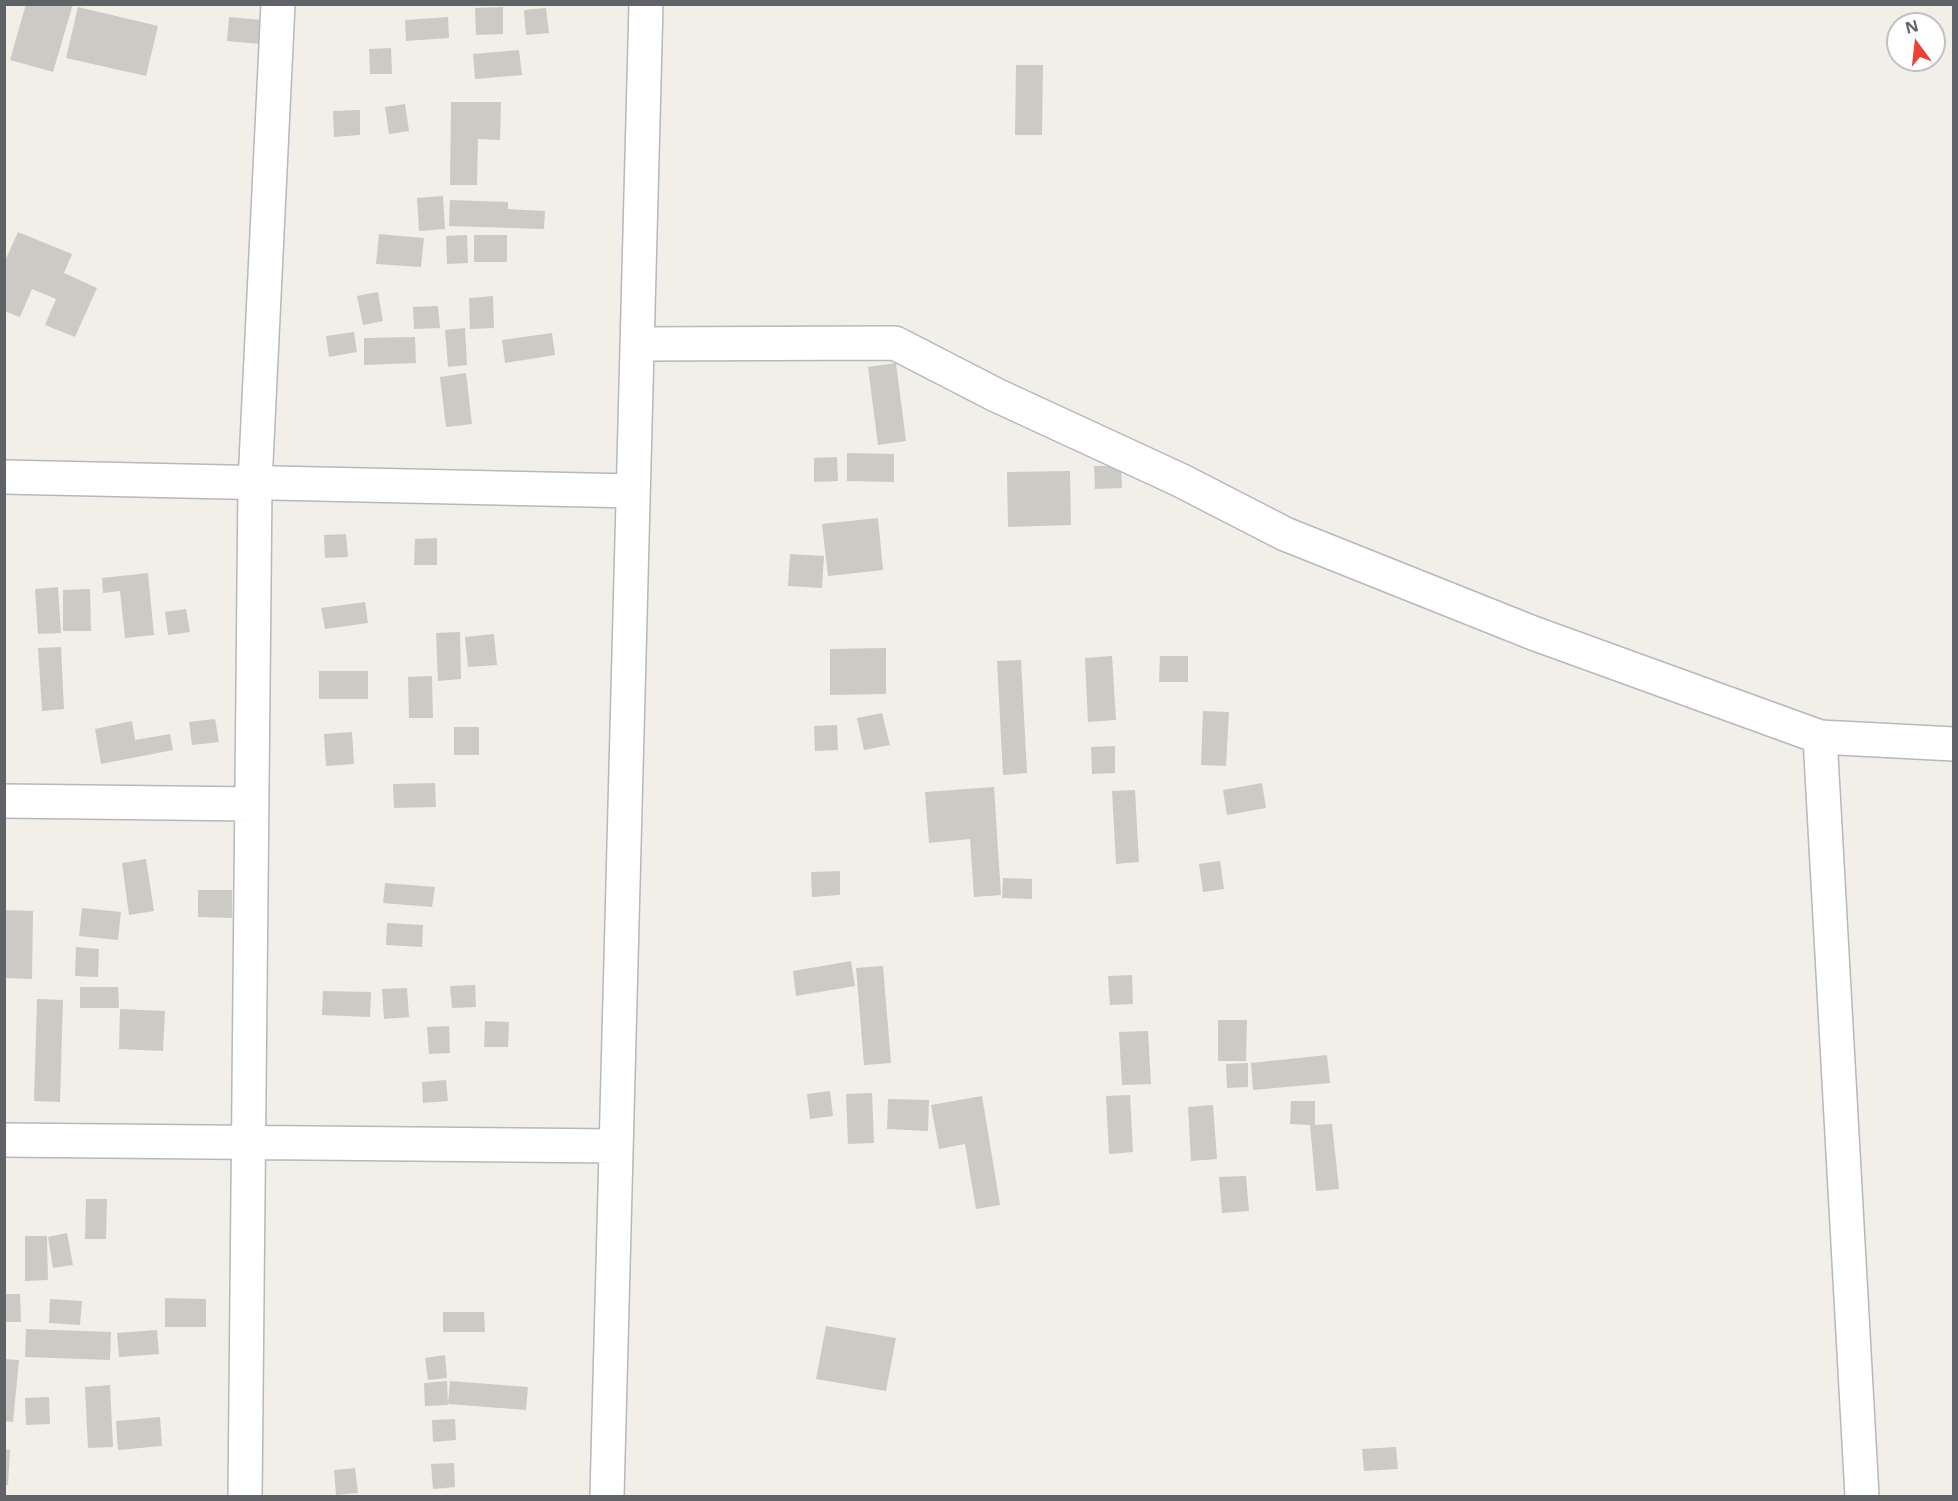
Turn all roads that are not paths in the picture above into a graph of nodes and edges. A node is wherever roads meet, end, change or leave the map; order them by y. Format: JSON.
{"nodes":[{"id":1,"x":279,"y":4,"type":"edge"},
{"id":2,"x":646,"y":4,"type":"edge"},
{"id":3,"x":637,"y":344,"type":"junction"},
{"id":4,"x":4,"y":477,"type":"edge"},
{"id":5,"x":255,"y":483,"type":"junction"},
{"id":6,"x":633,"y":490,"type":"junction"},
{"id":7,"x":1820,"y":737,"type":"junction"},
{"id":8,"x":1953,"y":744,"type":"edge"},
{"id":9,"x":4,"y":801,"type":"edge"},
{"id":10,"x":252,"y":804,"type":"junction"},
{"id":11,"x":4,"y":1140,"type":"edge"},
{"id":12,"x":248,"y":1143,"type":"junction"},
{"id":13,"x":616,"y":1146,"type":"junction"},
{"id":14,"x":245,"y":1497,"type":"edge"},
{"id":15,"x":607,"y":1497,"type":"edge"},
{"id":16,"x":1862,"y":1497,"type":"edge"}],
"edges":[{"from":1,"to":5,"type":"street"},
{"from":2,"to":3,"type":"street"},
{"from":3,"to":6,"type":"street"},
{"from":3,"to":7,"type":"street"},
{"from":4,"to":5,"type":"street"},
{"from":5,"to":6,"type":"street"},
{"from":5,"to":10,"type":"street"},
{"from":6,"to":13,"type":"street"},
{"from":7,"to":8,"type":"street"},
{"from":7,"to":16,"type":"street"},
{"from":9,"to":10,"type":"street"},
{"from":10,"to":12,"type":"street"},
{"from":11,"to":12,"type":"street"},
{"from":12,"to":13,"type":"street"},
{"from":12,"to":14,"type":"street"},
{"from":13,"to":15,"type":"street"}]}
